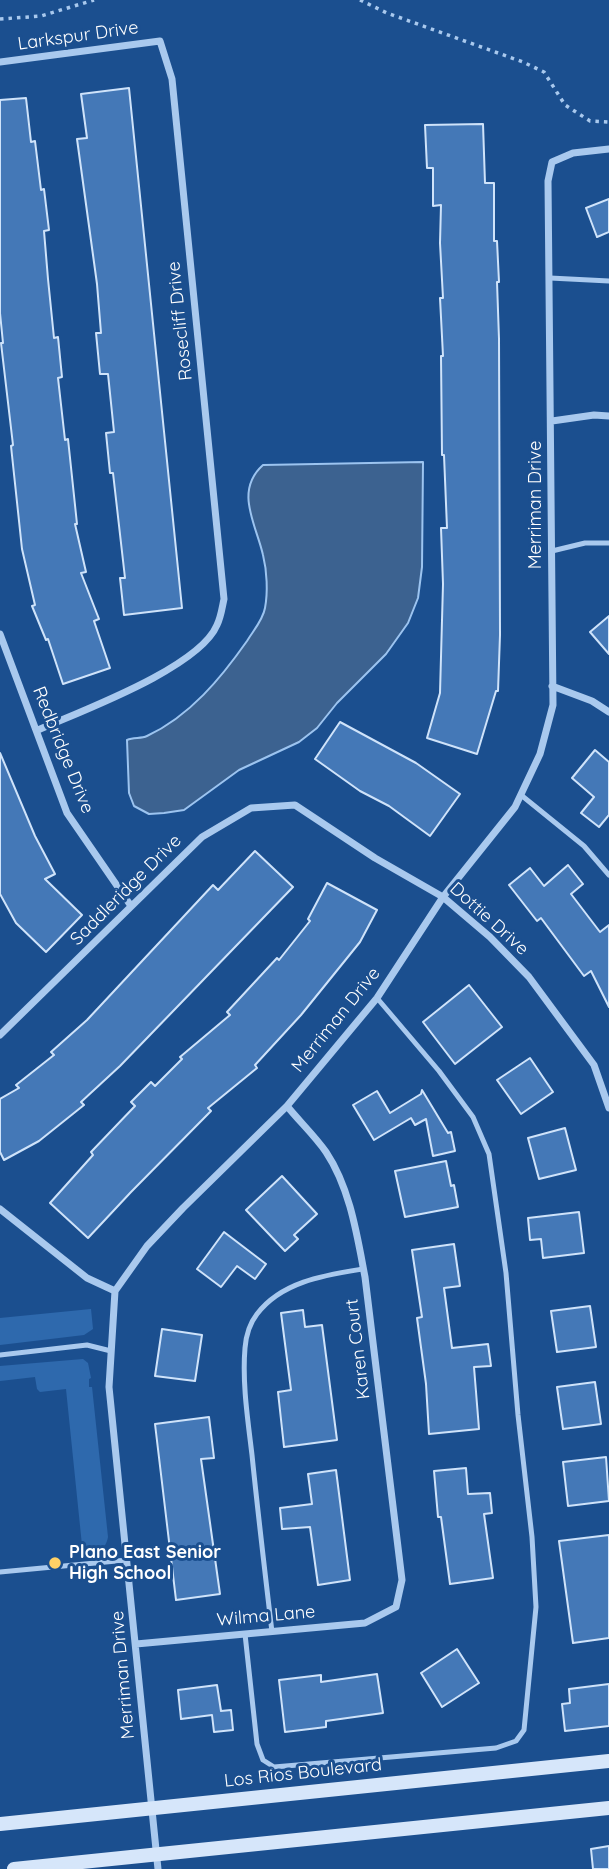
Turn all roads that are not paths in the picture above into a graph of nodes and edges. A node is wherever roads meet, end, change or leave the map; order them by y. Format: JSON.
{"nodes":[{"id":1,"x":160,"y":41,"type":"joint"},
{"id":2,"x":0,"y":62,"type":"edge"},
{"id":3,"x":609,"y":149,"type":"edge"},
{"id":4,"x":550,"y":278,"type":"junction"},
{"id":5,"x":609,"y":281,"type":"edge"},
{"id":6,"x":609,"y":416,"type":"edge"},
{"id":7,"x":552,"y":421,"type":"junction"},
{"id":8,"x":609,"y":543,"type":"edge"},
{"id":9,"x":552,"y":551,"type":"junction"},
{"id":10,"x":0,"y":634,"type":"edge"},
{"id":11,"x":552,"y":686,"type":"junction"},
{"id":12,"x":609,"y":712,"type":"edge"},
{"id":13,"x":38,"y":730,"type":"junction"},
{"id":14,"x":521,"y":795,"type":"junction"},
{"id":15,"x":295,"y":805,"type":"joint"},
{"id":16,"x":609,"y":875,"type":"edge"},
{"id":17,"x":443,"y":897,"type":"junction"},
{"id":18,"x":131,"y":906,"type":"junction"},
{"id":19,"x":377,"y":998,"type":"junction"},
{"id":20,"x":0,"y":1035,"type":"edge"},
{"id":21,"x":287,"y":1106,"type":"junction"},
{"id":22,"x":609,"y":1108,"type":"edge"},
{"id":23,"x":0,"y":1209,"type":"edge"},
{"id":24,"x":363,"y":1269,"type":"junction"},
{"id":25,"x":116,"y":1291,"type":"junction"},
{"id":26,"x":111,"y":1351,"type":"junction"},
{"id":27,"x":0,"y":1355,"type":"edge"},
{"id":28,"x":127,"y":1560,"type":"junction"},
{"id":29,"x":0,"y":1572,"type":"edge"},
{"id":30,"x":396,"y":1607,"type":"joint"},
{"id":31,"x":272,"y":1632,"type":"junction"},
{"id":32,"x":245,"y":1634,"type":"junction"},
{"id":33,"x":136,"y":1644,"type":"junction"},
{"id":34,"x":609,"y":1761,"type":"edge"},
{"id":35,"x":151,"y":1807,"type":"junction"},
{"id":36,"x":609,"y":1808,"type":"edge"},
{"id":37,"x":0,"y":1824,"type":"edge"},
{"id":38,"x":157,"y":1862,"type":"edge"},
{"id":39,"x":13,"y":1869,"type":"edge"}],
"edges":[{"from":1,"to":2,"type":"street","name":"Larkspur Drive"},
{"from":1,"to":13,"type":"street","name":"Rosecliff Drive"},
{"from":3,"to":4,"type":"street","name":"Merriman Drive"},
{"from":4,"to":5,"type":"lane"},
{"from":4,"to":7,"type":"street","name":"Merriman Drive"},
{"from":6,"to":7,"type":"street"},
{"from":7,"to":9,"type":"street","name":"Merriman Drive"},
{"from":8,"to":9,"type":"lane"},
{"from":9,"to":11,"type":"street","name":"Merriman Drive"},
{"from":10,"to":13,"type":"street","name":"Redbridge Drive"},
{"from":11,"to":12,"type":"street"},
{"from":11,"to":14,"type":"street","name":"Merriman Drive"},
{"from":13,"to":18,"type":"street","name":"Redbridge Drive"},
{"from":14,"to":16,"type":"lane"},
{"from":14,"to":17,"type":"street","name":"Merriman Drive"},
{"from":15,"to":17,"type":"street","name":"Dottie Drive"},
{"from":15,"to":18,"type":"street","name":"Saddleridge Drive"},
{"from":17,"to":19,"type":"street","name":"Merriman Drive"},
{"from":17,"to":22,"type":"street","name":"Dottie Drive"},
{"from":18,"to":20,"type":"street","name":"Saddleridge Drive"},
{"from":19,"to":21,"type":"street","name":"Merriman Drive"},
{"from":19,"to":32,"type":"lane"},
{"from":21,"to":24,"type":"street","name":"Karen Court"},
{"from":21,"to":25,"type":"street","name":"Merriman Drive"},
{"from":23,"to":25,"type":"street"},
{"from":24,"to":30,"type":"street","name":"Karen Court"},
{"from":24,"to":31,"type":"lane"},
{"from":25,"to":26,"type":"street","name":"Merriman Drive"},
{"from":26,"to":27,"type":"lane"},
{"from":26,"to":28,"type":"street","name":"Merriman Drive"},
{"from":28,"to":29,"type":"lane"},
{"from":28,"to":33,"type":"street","name":"Merriman Drive"},
{"from":30,"to":31,"type":"street","name":"Wilma Lane"},
{"from":31,"to":32,"type":"street","name":"Wilma Lane"},
{"from":32,"to":33,"type":"street","name":"Wilma Lane"},
{"from":33,"to":35,"type":"street","name":"Merriman Drive"},
{"from":34,"to":35,"type":"main road","name":"Los Rios Boulevard"},
{"from":35,"to":37,"type":"main road","name":"Los Rios Boulevard"},
{"from":35,"to":38,"type":"street","name":"Merriman Drive"},
{"from":36,"to":38,"type":"main road"},
{"from":38,"to":39,"type":"main road"}]}
